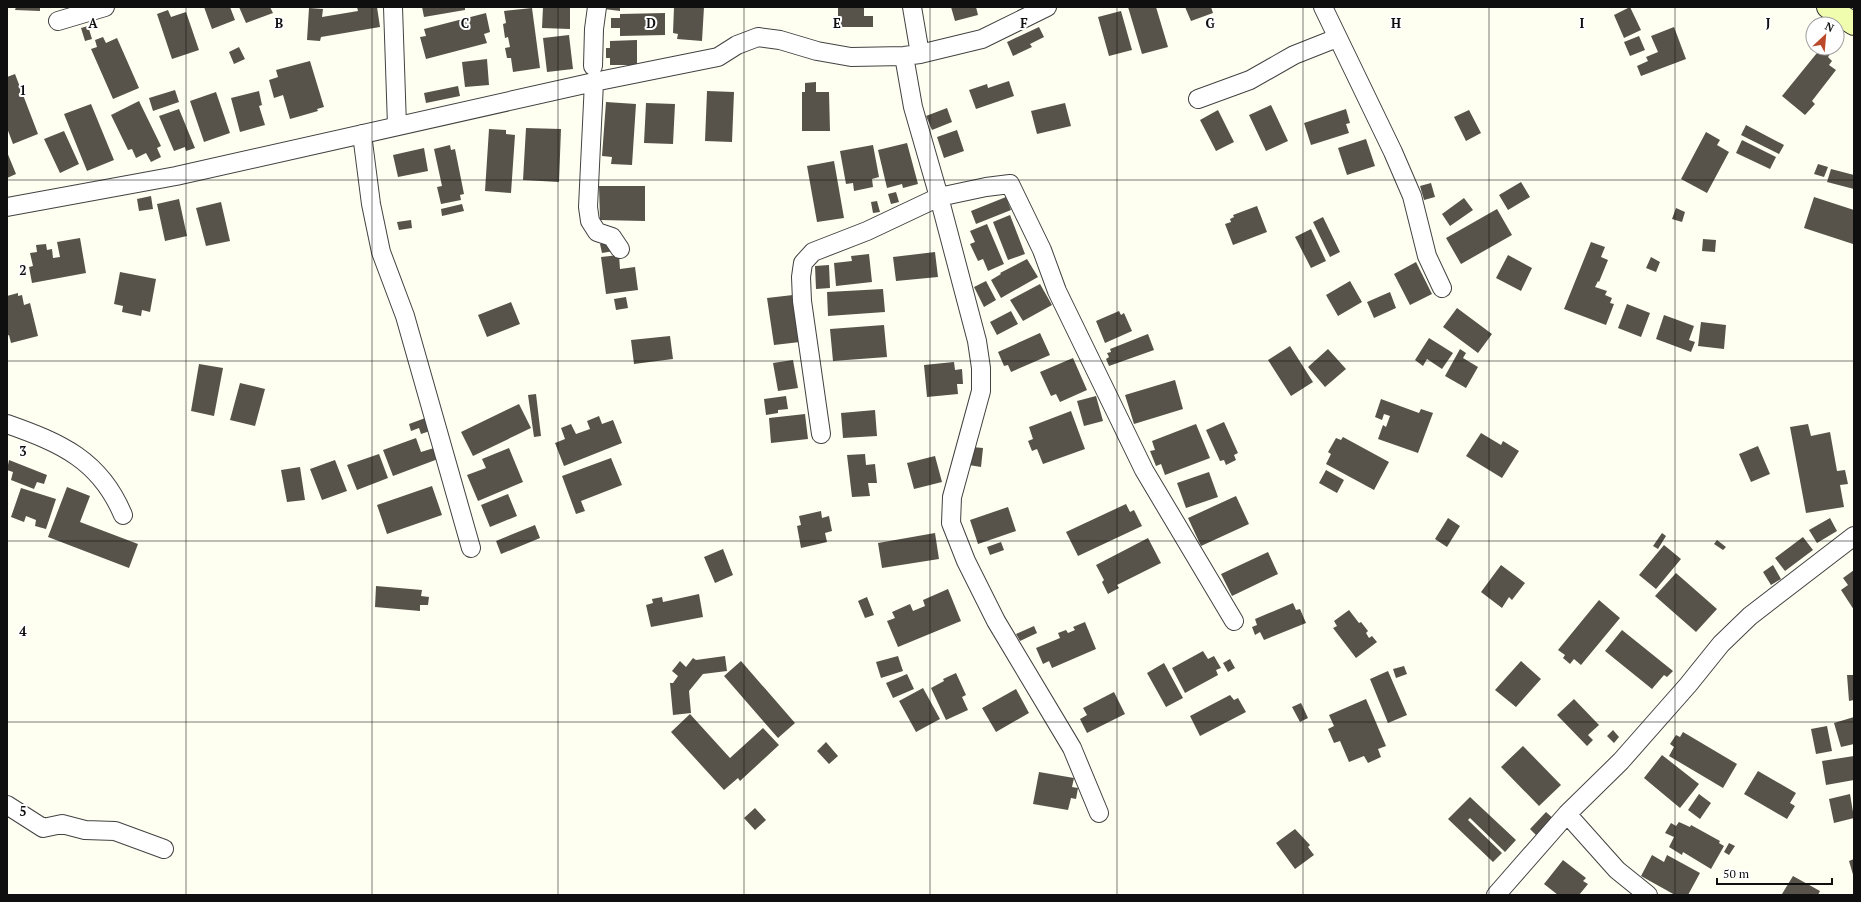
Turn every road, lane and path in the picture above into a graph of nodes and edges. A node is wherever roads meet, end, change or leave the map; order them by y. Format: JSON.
{"nodes":[{"id":1,"x":105,"y":7,"type":"edge"},
{"id":2,"x":393,"y":7,"type":"edge"},
{"id":3,"x":597,"y":7,"type":"edge"},
{"id":4,"x":912,"y":7,"type":"edge"},
{"id":5,"x":1047,"y":7,"type":"edge"},
{"id":6,"x":1323,"y":7,"type":"edge"},
{"id":7,"x":1828,"y":7,"type":"edge"},
{"id":8,"x":58,"y":21,"type":"dead end"},
{"id":9,"x":1854,"y":24,"type":"edge"},
{"id":10,"x":1337,"y":38,"type":"junction"},
{"id":11,"x":912,"y":55,"type":"junction"},
{"id":12,"x":594,"y":74,"type":"junction"},
{"id":13,"x":1198,"y":99,"type":"dead end"},
{"id":14,"x":397,"y":126,"type":"junction"},
{"id":15,"x":362,"y":134,"type":"junction"},
{"id":16,"x":939,"y":197,"type":"junction"},
{"id":17,"x":7,"y":207,"type":"edge"},
{"id":18,"x":620,"y":249,"type":"dead end"},
{"id":19,"x":1442,"y":288,"type":"dead end"},
{"id":20,"x":7,"y":424,"type":"edge"},
{"id":21,"x":821,"y":434,"type":"dead end"},
{"id":22,"x":123,"y":515,"type":"dead end"},
{"id":23,"x":1854,"y":536,"type":"edge"},
{"id":24,"x":470,"y":548,"type":"dead end"},
{"id":25,"x":1234,"y":621,"type":"dead end"},
{"id":26,"x":7,"y":805,"type":"edge"},
{"id":27,"x":1099,"y":813,"type":"dead end"},
{"id":28,"x":1567,"y":814,"type":"junction"},
{"id":29,"x":164,"y":849,"type":"dead end"},
{"id":30,"x":1496,"y":895,"type":"edge"},
{"id":31,"x":1648,"y":895,"type":"edge"}],
"edges":[{"from":1,"to":8,"type":"street"},
{"from":2,"to":14,"type":"street"},
{"from":3,"to":12,"type":"street"},
{"from":4,"to":11,"type":"street"},
{"from":5,"to":11,"type":"street"},
{"from":6,"to":10,"type":"street"},
{"from":7,"to":9,"type":"street"},
{"from":10,"to":13,"type":"street"},
{"from":10,"to":19,"type":"street"},
{"from":11,"to":12,"type":"street"},
{"from":11,"to":16,"type":"street"},
{"from":12,"to":14,"type":"street"},
{"from":12,"to":18,"type":"street"},
{"from":14,"to":15,"type":"street"},
{"from":15,"to":17,"type":"street"},
{"from":15,"to":24,"type":"street"},
{"from":16,"to":21,"type":"street"},
{"from":16,"to":25,"type":"street"},
{"from":16,"to":27,"type":"street"},
{"from":20,"to":22,"type":"street"},
{"from":23,"to":28,"type":"street"},
{"from":26,"to":29,"type":"street"},
{"from":28,"to":30,"type":"street"},
{"from":28,"to":31,"type":"street"}]}
